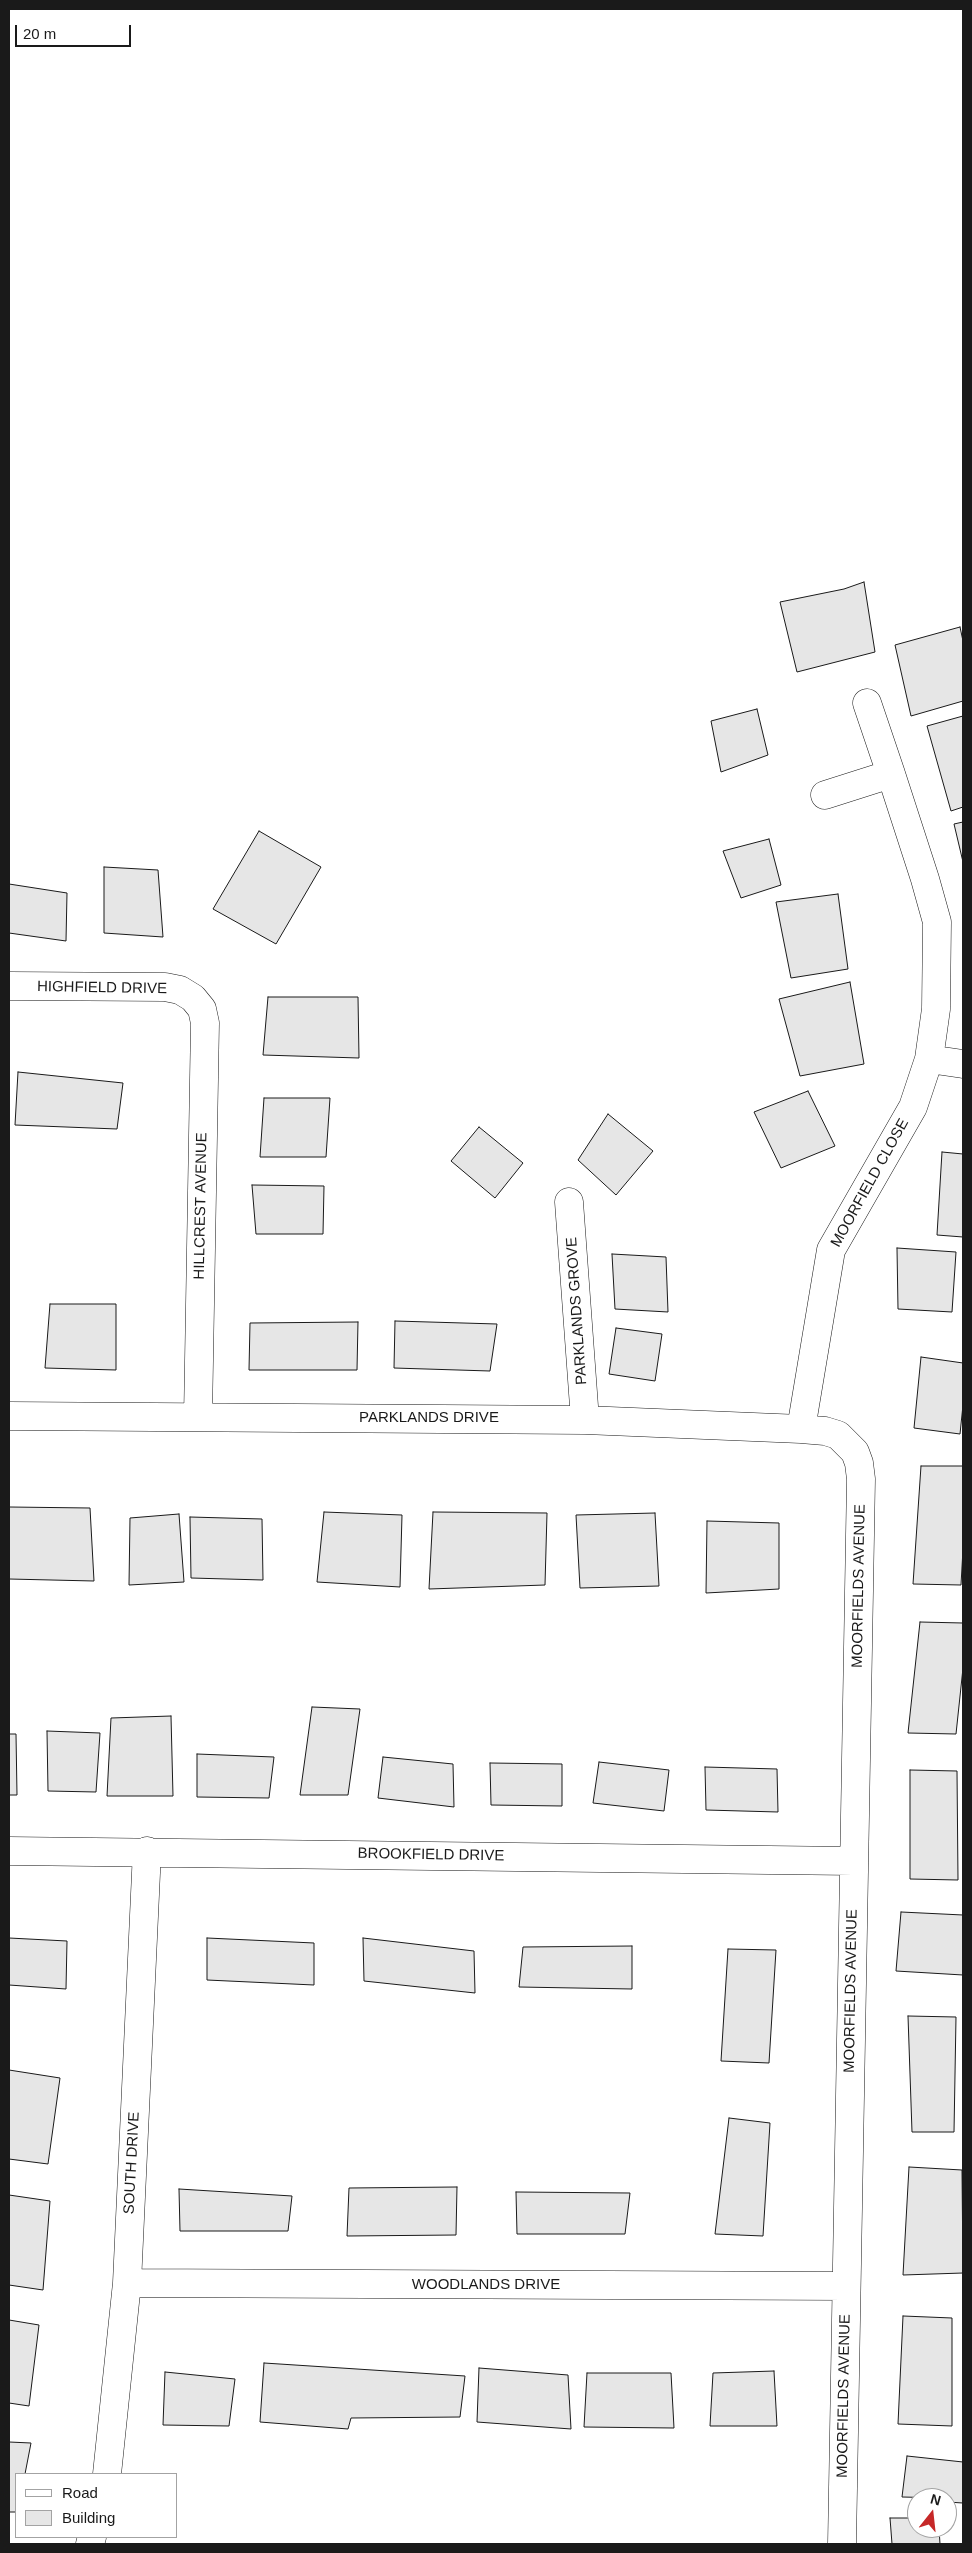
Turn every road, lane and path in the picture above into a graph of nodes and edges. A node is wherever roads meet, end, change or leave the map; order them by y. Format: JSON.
{"nodes":[{"id":1,"x":868,"y":703,"type":"dead end"},
{"id":2,"x":891,"y":774,"type":"junction"},
{"id":3,"x":825,"y":794,"type":"dead end"},
{"id":4,"x":9,"y":986,"type":"edge"},
{"id":5,"x":192,"y":998,"type":"joint"},
{"id":6,"x":929,"y":1059,"type":"junction"},
{"id":7,"x":963,"y":1064,"type":"edge"},
{"id":8,"x":569,"y":1202,"type":"dead end"},
{"id":9,"x":9,"y":1416,"type":"edge"},
{"id":10,"x":198,"y":1417,"type":"junction"},
{"id":11,"x":585,"y":1420,"type":"junction"},
{"id":12,"x":801,"y":1428,"type":"junction"},
{"id":13,"x":847,"y":1442,"type":"joint"},
{"id":14,"x":9,"y":1851,"type":"edge"},
{"id":15,"x":147,"y":1851,"type":"junction"},
{"id":16,"x":853,"y":1862,"type":"junction"},
{"id":17,"x":127,"y":2283,"type":"junction"},
{"id":18,"x":846,"y":2286,"type":"junction"},
{"id":19,"x":108,"y":2473,"type":"edge"},
{"id":20,"x":842,"y":2544,"type":"edge"}],
"edges":[{"from":1,"to":2,"type":"street","name":"MOORFIELD CLOSE"},
{"from":2,"to":3,"type":"street"},
{"from":2,"to":6,"type":"street","name":"MOORFIELD CLOSE"},
{"from":4,"to":5,"type":"street","name":"HIGHFIELD DRIVE"},
{"from":5,"to":10,"type":"street","name":"HILLCREST AVENUE"},
{"from":6,"to":7,"type":"street"},
{"from":6,"to":12,"type":"street","name":"MOORFIELD CLOSE"},
{"from":8,"to":11,"type":"street","name":"PARKLANDS GROVE"},
{"from":9,"to":10,"type":"street","name":"PARKLANDS DRIVE"},
{"from":10,"to":11,"type":"street","name":"PARKLANDS DRIVE"},
{"from":11,"to":12,"type":"street","name":"PARKLANDS DRIVE"},
{"from":12,"to":13,"type":"street","name":"PARKLANDS DRIVE"},
{"from":13,"to":16,"type":"street","name":"MOORFIELDS AVENUE"},
{"from":14,"to":15,"type":"street","name":"BROOKFIELD DRIVE"},
{"from":15,"to":16,"type":"street","name":"BROOKFIELD DRIVE"},
{"from":15,"to":17,"type":"street","name":"SOUTH DRIVE"},
{"from":16,"to":18,"type":"street","name":"MOORFIELDS AVENUE"},
{"from":17,"to":18,"type":"street","name":"WOODLANDS DRIVE"},
{"from":17,"to":19,"type":"street","name":"SOUTH DRIVE"},
{"from":18,"to":20,"type":"street","name":"MOORFIELDS AVENUE"}]}
